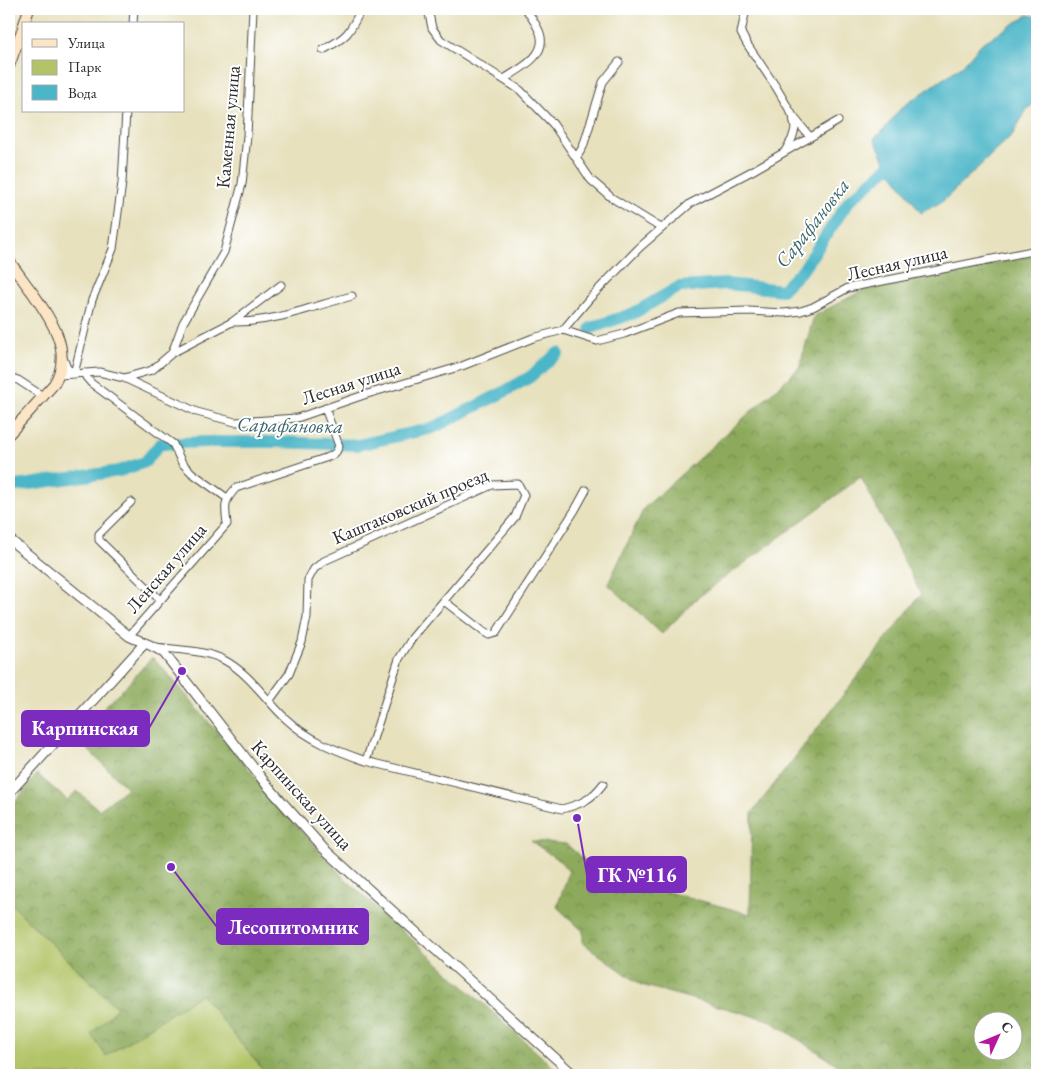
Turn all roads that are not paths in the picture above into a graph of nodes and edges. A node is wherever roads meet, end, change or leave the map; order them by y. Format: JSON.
{"nodes":[{"id":1,"x":30,"y":9,"type":"edge"},
{"id":2,"x":134,"y":9,"type":"edge"},
{"id":3,"x":253,"y":9,"type":"edge"},
{"id":4,"x":361,"y":9,"type":"edge"},
{"id":5,"x":428,"y":9,"type":"edge"},
{"id":6,"x":526,"y":9,"type":"edge"},
{"id":7,"x":746,"y":9,"type":"edge"},
{"id":8,"x":25,"y":22,"type":"edge"},
{"id":9,"x":133,"y":22,"type":"edge"},
{"id":10,"x":22,"y":30,"type":"edge"},
{"id":11,"x":323,"y":50,"type":"dead end"},
{"id":12,"x":619,"y":62,"type":"dead end"},
{"id":13,"x":9,"y":66,"type":"edge"},
{"id":14,"x":504,"y":79,"type":"junction"},
{"id":15,"x":126,"y":112,"type":"edge"},
{"id":16,"x":793,"y":116,"type":"junction"},
{"id":17,"x":838,"y":121,"type":"dead end"},
{"id":18,"x":810,"y":137,"type":"junction"},
{"id":19,"x":785,"y":151,"type":"junction"},
{"id":20,"x":576,"y":158,"type":"junction"},
{"id":21,"x":661,"y":228,"type":"junction"},
{"id":22,"x":1037,"y":250,"type":"edge"},
{"id":23,"x":9,"y":260,"type":"edge"},
{"id":24,"x":281,"y":285,"type":"dead end"},
{"id":25,"x":352,"y":296,"type":"dead end"},
{"id":26,"x":232,"y":322,"type":"junction"},
{"id":27,"x":563,"y":330,"type":"junction"},
{"id":28,"x":172,"y":353,"type":"junction"},
{"id":29,"x":63,"y":358,"type":"junction"},
{"id":30,"x":84,"y":373,"type":"junction"},
{"id":31,"x":74,"y":374,"type":"junction"},
{"id":32,"x":60,"y":375,"type":"junction"},
{"id":33,"x":9,"y":377,"type":"edge"},
{"id":34,"x":124,"y":378,"type":"junction"},
{"id":35,"x":44,"y":397,"type":"junction"},
{"id":36,"x":325,"y":408,"type":"junction"},
{"id":37,"x":9,"y":434,"type":"edge"},
{"id":38,"x":586,"y":490,"type":"dead end"},
{"id":39,"x":227,"y":498,"type":"junction"},
{"id":40,"x":131,"y":502,"type":"dead end"},
{"id":41,"x":9,"y":539,"type":"edge"},
{"id":42,"x":160,"y":600,"type":"junction"},
{"id":43,"x":444,"y":601,"type":"junction"},
{"id":44,"x":129,"y":636,"type":"junction"},
{"id":45,"x":144,"y":644,"type":"junction"},
{"id":46,"x":156,"y":647,"type":"junction"},
{"id":47,"x":270,"y":700,"type":"junction"},
{"id":48,"x":366,"y":761,"type":"junction"},
{"id":49,"x":603,"y":784,"type":"dead end"},
{"id":50,"x":9,"y":793,"type":"edge"},
{"id":51,"x":574,"y":1075,"type":"edge"}],
"edges":[{"from":1,"to":8,"type":"main road"},
{"from":2,"to":9,"type":"street"},
{"from":3,"to":28,"type":"street","name":"Каменная улица"},
{"from":4,"to":11,"type":"street"},
{"from":5,"to":14,"type":"street"},
{"from":6,"to":14,"type":"street"},
{"from":7,"to":16,"type":"street"},
{"from":10,"to":13,"type":"main road"},
{"from":12,"to":20,"type":"street"},
{"from":14,"to":20,"type":"street"},
{"from":15,"to":31,"type":"street"},
{"from":16,"to":18,"type":"street"},
{"from":16,"to":19,"type":"street"},
{"from":17,"to":18,"type":"street"},
{"from":18,"to":19,"type":"street"},
{"from":19,"to":21,"type":"street"},
{"from":20,"to":21,"type":"street"},
{"from":21,"to":27,"type":"street"},
{"from":22,"to":27,"type":"street","name":"Лесная улица"},
{"from":23,"to":29,"type":"main road"},
{"from":24,"to":26,"type":"street"},
{"from":25,"to":26,"type":"street"},
{"from":26,"to":28,"type":"street"},
{"from":27,"to":36,"type":"street","name":"Лесная улица"},
{"from":28,"to":34,"type":"street"},
{"from":29,"to":31,"type":"street"},
{"from":29,"to":32,"type":"main road"},
{"from":30,"to":31,"type":"street","name":"Лесная улица"},
{"from":30,"to":34,"type":"street","name":"Лесная улица"},
{"from":30,"to":39,"type":"street"},
{"from":31,"to":32,"type":"street","name":"Лесная улица"},
{"from":32,"to":35,"type":"main road"},
{"from":33,"to":35,"type":"street"},
{"from":34,"to":36,"type":"street","name":"Лесная улица"},
{"from":35,"to":37,"type":"main road"},
{"from":36,"to":39,"type":"street"},
{"from":38,"to":43,"type":"street"},
{"from":39,"to":42,"type":"street","name":"Ленская улица"},
{"from":40,"to":42,"type":"street"},
{"from":41,"to":44,"type":"street"},
{"from":42,"to":44,"type":"street","name":"Ленская улица"},
{"from":43,"to":47,"type":"street","name":"Каштаковский проезд"},
{"from":43,"to":48,"type":"street","name":"Каштаковский проезд"},
{"from":44,"to":45,"type":"street"},
{"from":45,"to":46,"type":"street"},
{"from":45,"to":50,"type":"street","name":"Ленская улица"},
{"from":46,"to":47,"type":"street"},
{"from":46,"to":51,"type":"street","name":"Карпинская улица"},
{"from":47,"to":48,"type":"street"},
{"from":48,"to":49,"type":"street"}]}
